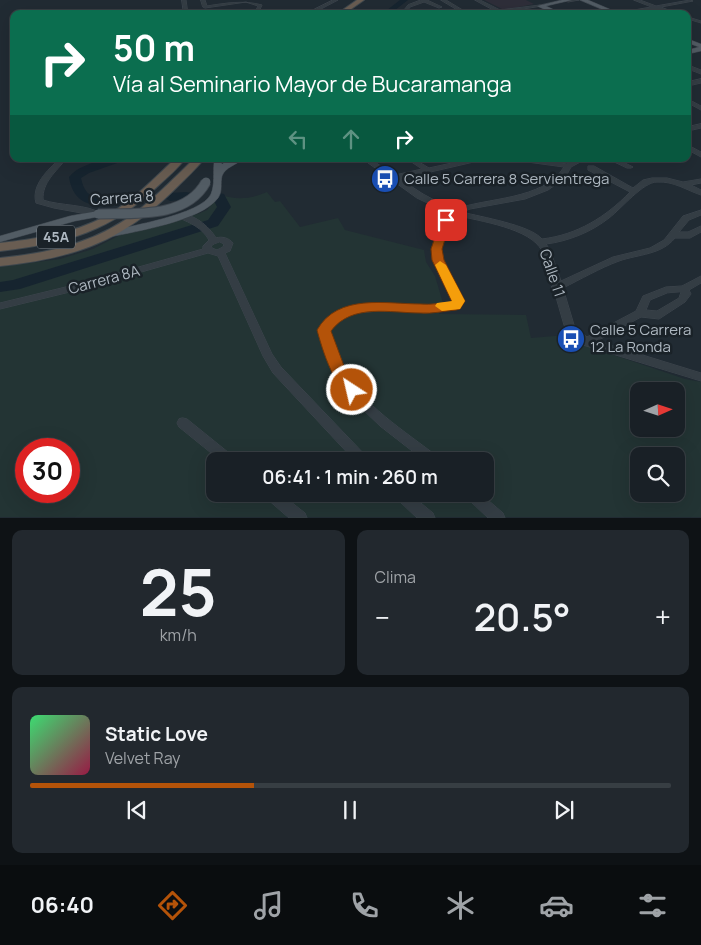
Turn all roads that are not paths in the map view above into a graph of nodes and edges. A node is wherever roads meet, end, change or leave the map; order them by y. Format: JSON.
{"nodes":[{"id":1,"x":203,"y":0,"type":"edge"},
{"id":2,"x":244,"y":0,"type":"edge"},
{"id":3,"x":336,"y":0,"type":"edge"},
{"id":4,"x":424,"y":0,"type":"edge"},
{"id":5,"x":443,"y":0,"type":"edge"},
{"id":6,"x":477,"y":0,"type":"edge"},
{"id":7,"x":527,"y":0,"type":"edge"},
{"id":8,"x":577,"y":0,"type":"edge"},
{"id":9,"x":583,"y":0,"type":"edge"},
{"id":10,"x":636,"y":0,"type":"edge"},
{"id":11,"x":569,"y":1,"type":"edge"},
{"id":12,"x":692,"y":1,"type":"edge"},
{"id":13,"x":363,"y":2,"type":"edge"},
{"id":14,"x":540,"y":6,"type":"junction"},
{"id":15,"x":440,"y":7,"type":"dead end"},
{"id":16,"x":655,"y":7,"type":"junction"},
{"id":17,"x":258,"y":10,"type":"edge"},
{"id":18,"x":321,"y":10,"type":"edge"},
{"id":19,"x":351,"y":10,"type":"edge"},
{"id":20,"x":406,"y":10,"type":"edge"},
{"id":21,"x":460,"y":10,"type":"edge"},
{"id":22,"x":496,"y":10,"type":"edge"},
{"id":23,"x":518,"y":10,"type":"edge"},
{"id":24,"x":550,"y":10,"type":"edge"},
{"id":25,"x":607,"y":10,"type":"edge"},
{"id":26,"x":638,"y":10,"type":"edge"},
{"id":27,"x":664,"y":10,"type":"edge"},
{"id":28,"x":60,"y":162,"type":"edge"},
{"id":29,"x":177,"y":162,"type":"edge"},
{"id":30,"x":196,"y":162,"type":"edge"},
{"id":31,"x":221,"y":162,"type":"edge"},
{"id":32,"x":222,"y":162,"type":"edge"},
{"id":33,"x":232,"y":162,"type":"edge"},
{"id":34,"x":370,"y":162,"type":"edge"},
{"id":35,"x":414,"y":162,"type":"edge"},
{"id":36,"x":463,"y":162,"type":"edge"},
{"id":37,"x":541,"y":162,"type":"edge"},
{"id":38,"x":577,"y":162,"type":"edge"},
{"id":39,"x":618,"y":162,"type":"edge"},
{"id":40,"x":458,"y":163,"type":"joint"},
{"id":41,"x":568,"y":166,"type":"junction"},
{"id":42,"x":629,"y":167,"type":"dead end"},
{"id":43,"x":591,"y":168,"type":"dead end"},
{"id":44,"x":426,"y":170,"type":"junction"},
{"id":45,"x":393,"y":178,"type":"junction"},
{"id":46,"x":701,"y":181,"type":"edge"},
{"id":47,"x":216,"y":182,"type":"junction"},
{"id":48,"x":683,"y":184,"type":"junction"},
{"id":49,"x":634,"y":191,"type":"junction"},
{"id":50,"x":701,"y":193,"type":"edge"},
{"id":51,"x":701,"y":212,"type":"edge"},
{"id":52,"x":143,"y":213,"type":"junction"},
{"id":53,"x":452,"y":213,"type":"junction"},
{"id":54,"x":98,"y":214,"type":"junction"},
{"id":55,"x":181,"y":216,"type":"junction"},
{"id":56,"x":197,"y":223,"type":"joint"},
{"id":57,"x":701,"y":228,"type":"edge"},
{"id":58,"x":206,"y":230,"type":"joint"},
{"id":59,"x":110,"y":234,"type":"junction"},
{"id":60,"x":672,"y":235,"type":"junction"},
{"id":61,"x":0,"y":239,"type":"edge"},
{"id":62,"x":214,"y":240,"type":"junction"},
{"id":63,"x":541,"y":242,"type":"junction"},
{"id":64,"x":0,"y":248,"type":"edge"},
{"id":65,"x":208,"y":250,"type":"junction"},
{"id":66,"x":221,"y":252,"type":"junction"},
{"id":67,"x":28,"y":258,"type":"junction"},
{"id":68,"x":0,"y":262,"type":"edge"},
{"id":69,"x":0,"y":266,"type":"edge"},
{"id":70,"x":701,"y":279,"type":"edge"},
{"id":71,"x":556,"y":287,"type":"junction"},
{"id":72,"x":684,"y":288,"type":"junction"},
{"id":73,"x":0,"y":306,"type":"edge"},
{"id":74,"x":640,"y":313,"type":"junction"},
{"id":75,"x":587,"y":342,"type":"junction"},
{"id":76,"x":699,"y":374,"type":"edge"},
{"id":77,"x":183,"y":423,"type":"dead end"},
{"id":78,"x":219,"y":452,"type":"edge"},
{"id":79,"x":354,"y":452,"type":"edge"},
{"id":80,"x":423,"y":452,"type":"edge"},
{"id":81,"x":281,"y":502,"type":"edge"},
{"id":82,"x":410,"y":502,"type":"edge"},
{"id":83,"x":481,"y":502,"type":"edge"},
{"id":84,"x":300,"y":518,"type":"edge"},
{"id":85,"x":428,"y":518,"type":"edge"},
{"id":86,"x":498,"y":518,"type":"edge"}],
"edges":[{"from":1,"to":2,"type":"street"},
{"from":2,"to":17,"type":"street"},
{"from":3,"to":18,"type":"street"},
{"from":4,"to":15,"type":"street"},
{"from":4,"to":20,"type":"street"},
{"from":5,"to":21,"type":"street"},
{"from":6,"to":22,"type":"street"},
{"from":7,"to":14,"type":"street"},
{"from":8,"to":11,"type":"street"},
{"from":9,"to":25,"type":"main road"},
{"from":10,"to":16,"type":"street"},
{"from":11,"to":14,"type":"main road"},
{"from":12,"to":16,"type":"street"},
{"from":13,"to":19,"type":"highway"},
{"from":14,"to":23,"type":"street"},
{"from":14,"to":24,"type":"main road"},
{"from":16,"to":26,"type":"street"},
{"from":16,"to":27,"type":"street"},
{"from":28,"to":54,"type":"street"},
{"from":29,"to":64,"type":"highway","number":"45A"},
{"from":30,"to":52,"type":"highway","number":"45A"},
{"from":31,"to":54,"type":"main road","name":"Carrera 8","bridge":true},
{"from":32,"to":47,"type":"main road"},
{"from":33,"to":47,"type":"main road","name":"Carrera 8"},
{"from":34,"to":45,"type":"street","name":"Calle 11"},
{"from":35,"to":44,"type":"street"},
{"from":36,"to":40,"type":"street"},
{"from":37,"to":41,"type":"street"},
{"from":38,"to":41,"type":"street"},
{"from":39,"to":42,"type":"street"},
{"from":40,"to":44,"type":"street"},
{"from":41,"to":53,"type":"street"},
{"from":43,"to":49,"type":"street"},
{"from":44,"to":45,"type":"street"},
{"from":45,"to":53,"type":"street","name":"Calle 11"},
{"from":46,"to":48,"type":"street"},
{"from":47,"to":55,"type":"main road","name":"Carrera 8"},
{"from":48,"to":49,"type":"street"},
{"from":48,"to":50,"type":"street"},
{"from":49,"to":63,"type":"street"},
{"from":51,"to":60,"type":"street"},
{"from":52,"to":55,"type":"main road","name":"Carrera 8"},
{"from":52,"to":59,"type":"highway","number":"45A"},
{"from":53,"to":63,"type":"street","name":"Calle 11"},
{"from":53,"to":80,"type":"street"},
{"from":54,"to":61,"type":"main road","name":"Carrera 8"},
{"from":55,"to":56,"type":"street"},
{"from":55,"to":59,"type":"main road","name":"Carrera 8"},
{"from":56,"to":58,"type":"street"},
{"from":57,"to":60,"type":"street"},
{"from":58,"to":62,"type":"street"},
{"from":59,"to":67,"type":"highway","number":"45A"},
{"from":60,"to":71,"type":"street"},
{"from":62,"to":65,"type":"street"},
{"from":62,"to":66,"type":"street"},
{"from":63,"to":71,"type":"street","name":"Calle 11"},
{"from":65,"to":66,"type":"street"},
{"from":65,"to":73,"type":"street","name":"Carrera 8A"},
{"from":66,"to":79,"type":"street"},
{"from":67,"to":68,"type":"highway","number":"45A"},
{"from":67,"to":69,"type":"street"},
{"from":70,"to":72,"type":"street"},
{"from":71,"to":75,"type":"street","name":"Calle 11"},
{"from":72,"to":74,"type":"street"},
{"from":72,"to":74,"type":"street"},
{"from":74,"to":75,"type":"street"},
{"from":75,"to":76,"type":"street","name":"Calle 11"},
{"from":77,"to":78,"type":"street"},
{"from":81,"to":84,"type":"street"},
{"from":82,"to":85,"type":"street"},
{"from":83,"to":86,"type":"street"}]}
